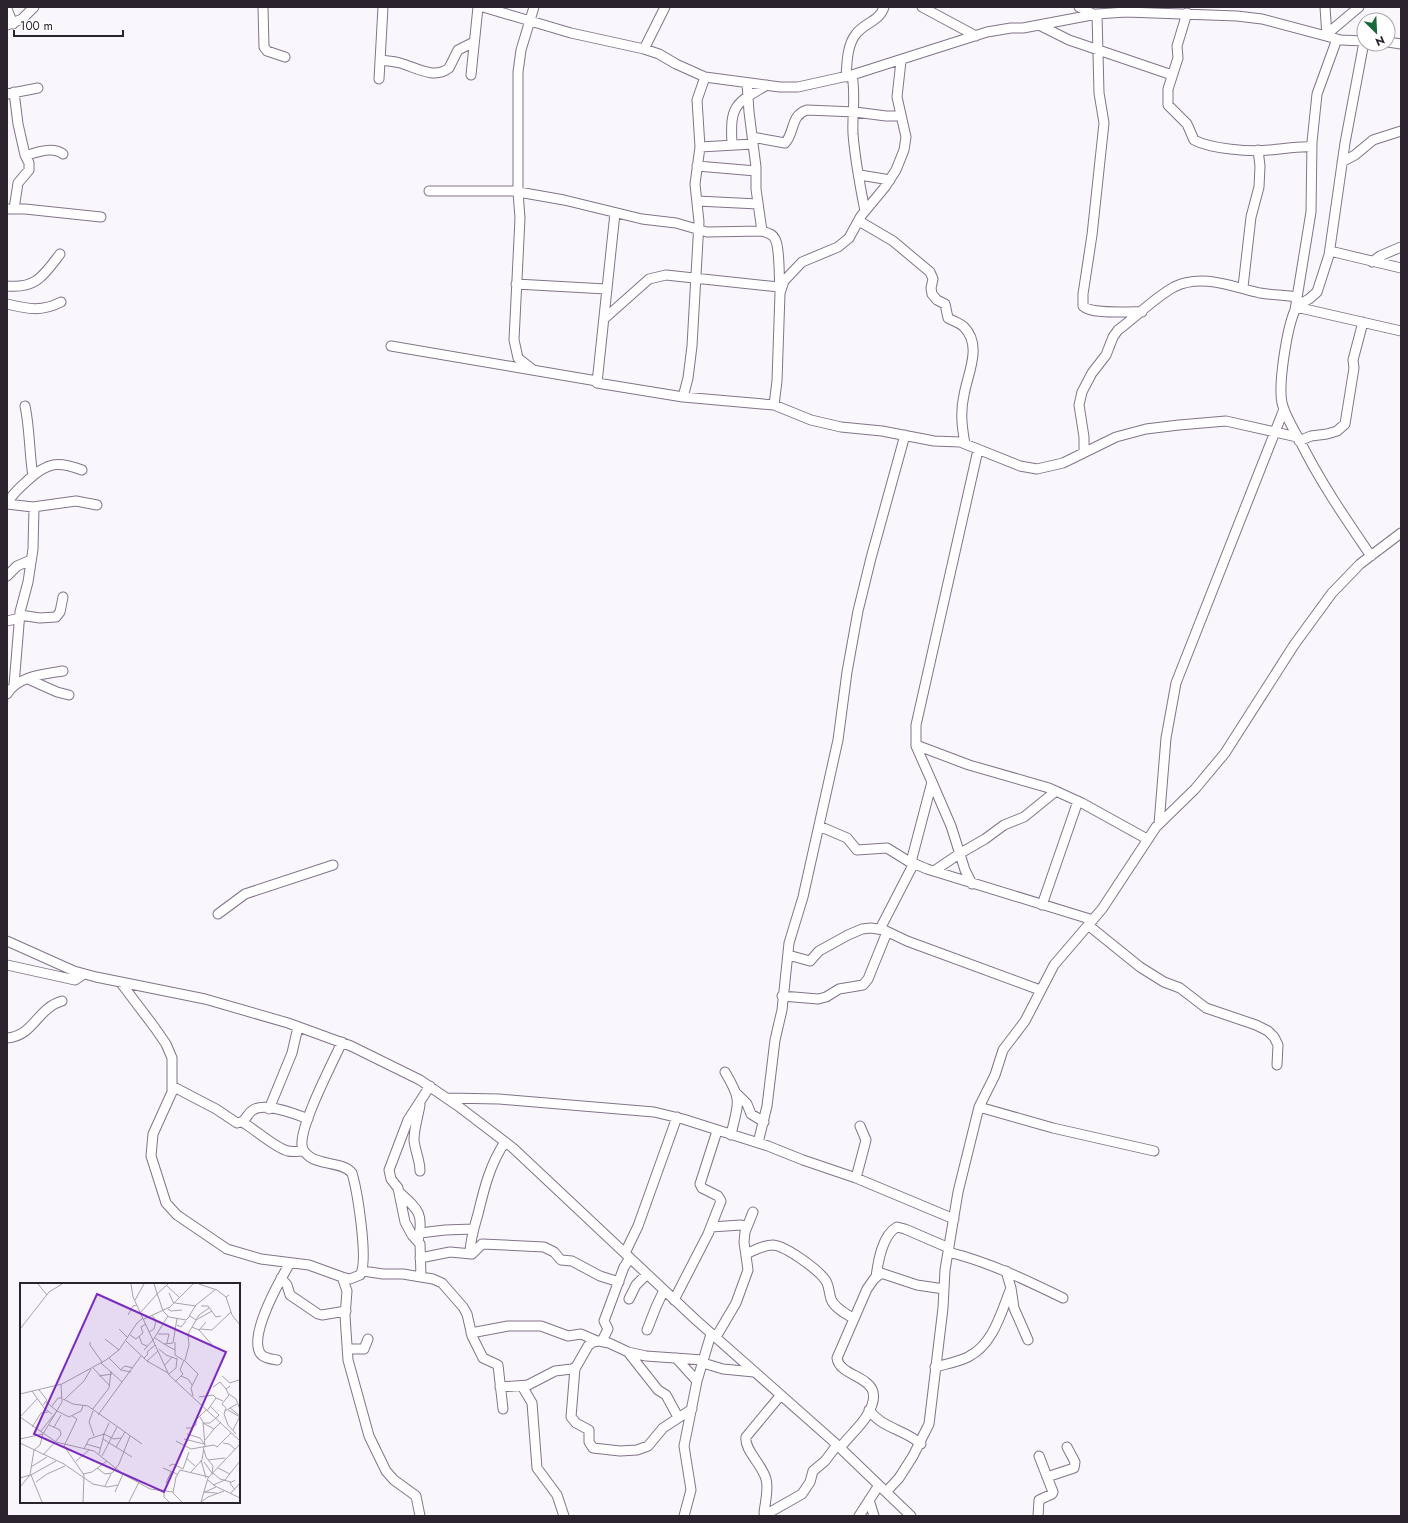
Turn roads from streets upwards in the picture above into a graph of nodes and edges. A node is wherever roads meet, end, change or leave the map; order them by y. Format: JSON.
{"nodes":[{"id":1,"x":263,"y":7,"type":"edge"},
{"id":2,"x":383,"y":7,"type":"edge"},
{"id":3,"x":478,"y":7,"type":"edge"},
{"id":4,"x":483,"y":7,"type":"edge"},
{"id":5,"x":534,"y":7,"type":"edge"},
{"id":6,"x":665,"y":7,"type":"edge"},
{"id":7,"x":884,"y":7,"type":"edge"},
{"id":8,"x":922,"y":7,"type":"edge"},
{"id":9,"x":1079,"y":7,"type":"edge"},
{"id":10,"x":1325,"y":7,"type":"edge"},
{"id":11,"x":1359,"y":7,"type":"edge"},
{"id":12,"x":30,"y":8,"type":"edge"},
{"id":13,"x":7,"y":9,"type":"edge"},
{"id":14,"x":1193,"y":11,"type":"edge"},
{"id":15,"x":1095,"y":14,"type":"junction"},
{"id":16,"x":528,"y":22,"type":"junction"},
{"id":17,"x":10,"y":25,"type":"edge"},
{"id":18,"x":1039,"y":25,"type":"junction"},
{"id":19,"x":1327,"y":35,"type":"junction"},
{"id":20,"x":976,"y":36,"type":"junction"},
{"id":21,"x":1337,"y":38,"type":"junction"},
{"id":22,"x":1356,"y":41,"type":"edge"},
{"id":23,"x":474,"y":42,"type":"junction"},
{"id":24,"x":644,"y":49,"type":"junction"},
{"id":25,"x":1099,"y":51,"type":"junction"},
{"id":26,"x":1362,"y":52,"type":"edge"},
{"id":27,"x":285,"y":57,"type":"dead end"},
{"id":28,"x":380,"y":60,"type":"junction"},
{"id":29,"x":901,"y":61,"type":"junction"},
{"id":30,"x":886,"y":65,"type":"junction"},
{"id":31,"x":471,"y":75,"type":"dead end"},
{"id":32,"x":1172,"y":75,"type":"junction"},
{"id":33,"x":849,"y":76,"type":"junction"},
{"id":34,"x":705,"y":77,"type":"junction"},
{"id":35,"x":898,"y":78,"type":"junction"},
{"id":36,"x":379,"y":79,"type":"dead end"},
{"id":37,"x":748,"y":83,"type":"junction"},
{"id":38,"x":766,"y":85,"type":"junction"},
{"id":39,"x":38,"y":88,"type":"dead end"},
{"id":40,"x":10,"y":93,"type":"edge"},
{"id":41,"x":748,"y":96,"type":"junction"},
{"id":42,"x":855,"y":112,"type":"junction"},
{"id":43,"x":901,"y":116,"type":"junction"},
{"id":44,"x":1401,"y":131,"type":"edge"},
{"id":45,"x":752,"y":140,"type":"junction"},
{"id":46,"x":732,"y":144,"type":"junction"},
{"id":47,"x":700,"y":147,"type":"junction"},
{"id":48,"x":1312,"y":147,"type":"junction"},
{"id":49,"x":1258,"y":150,"type":"junction"},
{"id":50,"x":63,"y":154,"type":"dead end"},
{"id":51,"x":26,"y":156,"type":"junction"},
{"id":52,"x":754,"y":157,"type":"junction"},
{"id":53,"x":1342,"y":162,"type":"junction"},
{"id":54,"x":697,"y":166,"type":"junction"},
{"id":55,"x":745,"y":171,"type":"junction"},
{"id":56,"x":756,"y":171,"type":"junction"},
{"id":57,"x":860,"y":175,"type":"junction"},
{"id":58,"x":890,"y":180,"type":"junction"},
{"id":59,"x":429,"y":191,"type":"dead end"},
{"id":60,"x":518,"y":192,"type":"junction"},
{"id":61,"x":697,"y":201,"type":"junction"},
{"id":62,"x":758,"y":204,"type":"junction"},
{"id":63,"x":11,"y":209,"type":"edge"},
{"id":64,"x":865,"y":211,"type":"junction"},
{"id":65,"x":615,"y":213,"type":"junction"},
{"id":66,"x":101,"y":217,"type":"dead end"},
{"id":67,"x":859,"y":221,"type":"junction"},
{"id":68,"x":699,"y":230,"type":"junction"},
{"id":69,"x":762,"y":231,"type":"junction"},
{"id":70,"x":1401,"y":247,"type":"edge"},
{"id":71,"x":1330,"y":252,"type":"junction"},
{"id":72,"x":60,"y":254,"type":"dead end"},
{"id":73,"x":1372,"y":262,"type":"junction"},
{"id":74,"x":1401,"y":268,"type":"edge"},
{"id":75,"x":695,"y":278,"type":"junction"},
{"id":76,"x":516,"y":284,"type":"junction"},
{"id":77,"x":7,"y":286,"type":"edge"},
{"id":78,"x":1243,"y":287,"type":"junction"},
{"id":79,"x":606,"y":289,"type":"junction"},
{"id":80,"x":780,"y":290,"type":"junction"},
{"id":81,"x":61,"y":302,"type":"dead end"},
{"id":82,"x":1296,"y":303,"type":"junction"},
{"id":83,"x":7,"y":304,"type":"edge"},
{"id":84,"x":1142,"y":312,"type":"junction"},
{"id":85,"x":604,"y":319,"type":"junction"},
{"id":86,"x":1363,"y":322,"type":"junction"},
{"id":87,"x":1401,"y":330,"type":"edge"},
{"id":88,"x":391,"y":346,"type":"dead end"},
{"id":89,"x":532,"y":369,"type":"junction"},
{"id":90,"x":597,"y":381,"type":"junction"},
{"id":91,"x":683,"y":397,"type":"junction"},
{"id":92,"x":774,"y":405,"type":"junction"},
{"id":93,"x":25,"y":406,"type":"dead end"},
{"id":94,"x":1284,"y":409,"type":"junction"},
{"id":95,"x":1274,"y":431,"type":"junction"},
{"id":96,"x":905,"y":435,"type":"junction"},
{"id":97,"x":1298,"y":439,"type":"junction"},
{"id":98,"x":965,"y":444,"type":"junction"},
{"id":99,"x":978,"y":450,"type":"junction"},
{"id":100,"x":1084,"y":452,"type":"junction"},
{"id":101,"x":82,"y":470,"type":"dead end"},
{"id":102,"x":33,"y":476,"type":"junction"},
{"id":103,"x":7,"y":503,"type":"edge"},
{"id":104,"x":97,"y":505,"type":"dead end"},
{"id":105,"x":34,"y":507,"type":"junction"},
{"id":106,"x":1401,"y":533,"type":"edge"},
{"id":107,"x":1370,"y":556,"type":"junction"},
{"id":108,"x":31,"y":560,"type":"junction"},
{"id":109,"x":7,"y":576,"type":"edge"},
{"id":110,"x":63,"y":597,"type":"dead end"},
{"id":111,"x":20,"y":617,"type":"junction"},
{"id":112,"x":7,"y":621,"type":"edge"},
{"id":113,"x":63,"y":671,"type":"dead end"},
{"id":114,"x":28,"y":679,"type":"junction"},
{"id":115,"x":14,"y":685,"type":"junction"},
{"id":116,"x":7,"y":694,"type":"edge"},
{"id":117,"x":69,"y":695,"type":"dead end"},
{"id":118,"x":916,"y":745,"type":"junction"},
{"id":119,"x":932,"y":782,"type":"junction"},
{"id":120,"x":1056,"y":792,"type":"junction"},
{"id":121,"x":1078,"y":801,"type":"junction"},
{"id":122,"x":1159,"y":824,"type":"junction"},
{"id":123,"x":819,"y":826,"type":"junction"},
{"id":124,"x":1147,"y":839,"type":"junction"},
{"id":125,"x":958,"y":854,"type":"junction"},
{"id":126,"x":912,"y":863,"type":"junction"},
{"id":127,"x":333,"y":865,"type":"dead end"},
{"id":128,"x":934,"y":872,"type":"junction"},
{"id":129,"x":972,"y":884,"type":"junction"},
{"id":130,"x":1042,"y":905,"type":"junction"},
{"id":131,"x":218,"y":914,"type":"dead end"},
{"id":132,"x":1090,"y":922,"type":"junction"},
{"id":133,"x":884,"y":931,"type":"junction"},
{"id":134,"x":7,"y":941,"type":"edge"},
{"id":135,"x":788,"y":955,"type":"junction"},
{"id":136,"x":7,"y":965,"type":"edge"},
{"id":137,"x":84,"y":974,"type":"junction"},
{"id":138,"x":122,"y":983,"type":"junction"},
{"id":139,"x":1040,"y":990,"type":"junction"},
{"id":140,"x":782,"y":996,"type":"junction"},
{"id":141,"x":62,"y":1001,"type":"dead end"},
{"id":142,"x":298,"y":1027,"type":"junction"},
{"id":143,"x":7,"y":1038,"type":"edge"},
{"id":144,"x":342,"y":1042,"type":"junction"},
{"id":145,"x":1278,"y":1065,"type":"dead end"},
{"id":146,"x":725,"y":1072,"type":"dead end"},
{"id":147,"x":172,"y":1086,"type":"junction"},
{"id":148,"x":430,"y":1086,"type":"junction"},
{"id":149,"x":737,"y":1094,"type":"junction"},
{"id":150,"x":447,"y":1098,"type":"junction"},
{"id":151,"x":420,"y":1100,"type":"junction"},
{"id":152,"x":979,"y":1107,"type":"junction"},
{"id":153,"x":269,"y":1109,"type":"junction"},
{"id":154,"x":676,"y":1117,"type":"junction"},
{"id":155,"x":308,"y":1119,"type":"junction"},
{"id":156,"x":242,"y":1122,"type":"junction"},
{"id":157,"x":764,"y":1122,"type":"junction"},
{"id":158,"x":860,"y":1126,"type":"dead end"},
{"id":159,"x":717,"y":1131,"type":"junction"},
{"id":160,"x":731,"y":1135,"type":"junction"},
{"id":161,"x":505,"y":1142,"type":"junction"},
{"id":162,"x":758,"y":1143,"type":"junction"},
{"id":163,"x":304,"y":1151,"type":"junction"},
{"id":164,"x":1154,"y":1151,"type":"dead end"},
{"id":165,"x":420,"y":1171,"type":"dead end"},
{"id":166,"x":856,"y":1178,"type":"junction"},
{"id":167,"x":399,"y":1192,"type":"junction"},
{"id":168,"x":753,"y":1212,"type":"dead end"},
{"id":169,"x":954,"y":1219,"type":"junction"},
{"id":170,"x":711,"y":1227,"type":"junction"},
{"id":171,"x":747,"y":1227,"type":"junction"},
{"id":172,"x":473,"y":1229,"type":"junction"},
{"id":173,"x":419,"y":1237,"type":"junction"},
{"id":174,"x":949,"y":1250,"type":"junction"},
{"id":175,"x":470,"y":1254,"type":"junction"},
{"id":176,"x":746,"y":1254,"type":"junction"},
{"id":177,"x":420,"y":1255,"type":"junction"},
{"id":178,"x":627,"y":1255,"type":"junction"},
{"id":179,"x":290,"y":1262,"type":"junction"},
{"id":180,"x":363,"y":1271,"type":"junction"},
{"id":181,"x":1006,"y":1271,"type":"junction"},
{"id":182,"x":408,"y":1274,"type":"junction"},
{"id":183,"x":647,"y":1274,"type":"junction"},
{"id":184,"x":342,"y":1277,"type":"junction"},
{"id":185,"x":421,"y":1277,"type":"junction"},
{"id":186,"x":876,"y":1277,"type":"junction"},
{"id":187,"x":281,"y":1278,"type":"junction"},
{"id":188,"x":619,"y":1282,"type":"junction"},
{"id":189,"x":1011,"y":1288,"type":"junction"},
{"id":190,"x":944,"y":1289,"type":"junction"},
{"id":191,"x":664,"y":1290,"type":"junction"},
{"id":192,"x":1063,"y":1298,"type":"dead end"},
{"id":193,"x":629,"y":1299,"type":"dead end"},
{"id":194,"x":674,"y":1300,"type":"junction"},
{"id":195,"x":346,"y":1311,"type":"junction"},
{"id":196,"x":854,"y":1319,"type":"junction"},
{"id":197,"x":647,"y":1330,"type":"dead end"},
{"id":198,"x":471,"y":1333,"type":"junction"},
{"id":199,"x":713,"y":1335,"type":"junction"},
{"id":200,"x":368,"y":1339,"type":"dead end"},
{"id":201,"x":1028,"y":1340,"type":"dead end"},
{"id":202,"x":599,"y":1341,"type":"junction"},
{"id":203,"x":347,"y":1349,"type":"junction"},
{"id":204,"x":628,"y":1352,"type":"junction"},
{"id":205,"x":676,"y":1358,"type":"junction"},
{"id":206,"x":276,"y":1360,"type":"dead end"},
{"id":207,"x":703,"y":1361,"type":"junction"},
{"id":208,"x":936,"y":1367,"type":"junction"},
{"id":209,"x":574,"y":1368,"type":"junction"},
{"id":210,"x":754,"y":1372,"type":"junction"},
{"id":211,"x":697,"y":1381,"type":"junction"},
{"id":212,"x":522,"y":1386,"type":"junction"},
{"id":213,"x":500,"y":1387,"type":"junction"},
{"id":214,"x":780,"y":1396,"type":"junction"},
{"id":215,"x":503,"y":1409,"type":"dead end"},
{"id":216,"x":692,"y":1409,"type":"junction"},
{"id":217,"x":869,"y":1410,"type":"junction"},
{"id":218,"x":678,"y":1417,"type":"junction"},
{"id":219,"x":921,"y":1444,"type":"junction"},
{"id":220,"x":839,"y":1447,"type":"junction"},
{"id":221,"x":1067,"y":1447,"type":"dead end"},
{"id":222,"x":1039,"y":1456,"type":"dead end"},
{"id":223,"x":1047,"y":1477,"type":"junction"},
{"id":224,"x":879,"y":1485,"type":"junction"},
{"id":225,"x":886,"y":1492,"type":"junction"},
{"id":226,"x":869,"y":1500,"type":"junction"},
{"id":227,"x":765,"y":1515,"type":"edge"},
{"id":228,"x":420,"y":1516,"type":"edge"},
{"id":229,"x":564,"y":1516,"type":"edge"},
{"id":230,"x":684,"y":1516,"type":"edge"},
{"id":231,"x":859,"y":1516,"type":"edge"},
{"id":232,"x":874,"y":1516,"type":"edge"},
{"id":233,"x":911,"y":1516,"type":"edge"},
{"id":234,"x":1038,"y":1516,"type":"edge"}],
"edges":[{"from":1,"to":27,"type":"street"},
{"from":2,"to":28,"type":"street"},
{"from":3,"to":23,"type":"street"},
{"from":4,"to":16,"type":"street"},
{"from":5,"to":16,"type":"street"},
{"from":6,"to":24,"type":"street"},
{"from":7,"to":33,"type":"street"},
{"from":8,"to":20,"type":"street"},
{"from":9,"to":15,"type":"street"},
{"from":10,"to":19,"type":"street"},
{"from":11,"to":19,"type":"street"},
{"from":12,"to":17,"type":"street"},
{"from":13,"to":17,"type":"street"},
{"from":14,"to":15,"type":"street"},
{"from":14,"to":19,"type":"street"},
{"from":14,"to":32,"type":"street"},
{"from":15,"to":18,"type":"street"},
{"from":15,"to":25,"type":"street"},
{"from":16,"to":24,"type":"street"},
{"from":16,"to":60,"type":"street"},
{"from":18,"to":20,"type":"street"},
{"from":18,"to":25,"type":"street"},
{"from":19,"to":21,"type":"street"},
{"from":20,"to":29,"type":"street"},
{"from":21,"to":22,"type":"street"},
{"from":21,"to":48,"type":"street"},
{"from":23,"to":28,"type":"street"},
{"from":23,"to":31,"type":"street"},
{"from":24,"to":34,"type":"street"},
{"from":25,"to":32,"type":"street"},
{"from":25,"to":84,"type":"street"},
{"from":26,"to":53,"type":"street"},
{"from":28,"to":36,"type":"street"},
{"from":29,"to":30,"type":"street"},
{"from":29,"to":35,"type":"street"},
{"from":30,"to":33,"type":"street"},
{"from":30,"to":35,"type":"street"},
{"from":32,"to":49,"type":"street"},
{"from":33,"to":38,"type":"street"},
{"from":33,"to":42,"type":"street"},
{"from":34,"to":37,"type":"street"},
{"from":34,"to":47,"type":"street"},
{"from":35,"to":43,"type":"street"},
{"from":37,"to":38,"type":"street"},
{"from":37,"to":41,"type":"street"},
{"from":38,"to":41,"type":"street"},
{"from":39,"to":40,"type":"street"},
{"from":40,"to":51,"type":"street"},
{"from":41,"to":45,"type":"street"},
{"from":41,"to":46,"type":"street"},
{"from":42,"to":43,"type":"street"},
{"from":42,"to":45,"type":"street"},
{"from":42,"to":57,"type":"street"},
{"from":43,"to":58,"type":"street"},
{"from":44,"to":53,"type":"street"},
{"from":45,"to":46,"type":"street"},
{"from":45,"to":52,"type":"street"},
{"from":46,"to":47,"type":"street"},
{"from":47,"to":54,"type":"street"},
{"from":48,"to":49,"type":"street"},
{"from":48,"to":82,"type":"street"},
{"from":49,"to":78,"type":"street"},
{"from":50,"to":51,"type":"street"},
{"from":51,"to":63,"type":"street"},
{"from":52,"to":55,"type":"street"},
{"from":52,"to":56,"type":"street"},
{"from":53,"to":71,"type":"street"},
{"from":54,"to":55,"type":"street"},
{"from":54,"to":61,"type":"street"},
{"from":55,"to":56,"type":"street"},
{"from":56,"to":62,"type":"street"},
{"from":57,"to":58,"type":"street"},
{"from":57,"to":64,"type":"street"},
{"from":58,"to":64,"type":"street"},
{"from":59,"to":60,"type":"street"},
{"from":60,"to":65,"type":"street"},
{"from":60,"to":76,"type":"street"},
{"from":61,"to":62,"type":"street"},
{"from":61,"to":68,"type":"street"},
{"from":62,"to":69,"type":"street"},
{"from":63,"to":66,"type":"street"},
{"from":64,"to":67,"type":"street"},
{"from":65,"to":68,"type":"street"},
{"from":65,"to":79,"type":"street"},
{"from":67,"to":80,"type":"street"},
{"from":67,"to":98,"type":"street"},
{"from":68,"to":69,"type":"street"},
{"from":68,"to":75,"type":"street"},
{"from":69,"to":80,"type":"street"},
{"from":70,"to":73,"type":"street"},
{"from":71,"to":73,"type":"street"},
{"from":71,"to":82,"type":"street"},
{"from":72,"to":77,"type":"street"},
{"from":73,"to":74,"type":"street"},
{"from":75,"to":80,"type":"street"},
{"from":75,"to":85,"type":"street"},
{"from":75,"to":91,"type":"street"},
{"from":76,"to":79,"type":"street"},
{"from":76,"to":89,"type":"street"},
{"from":78,"to":82,"type":"street"},
{"from":78,"to":84,"type":"street"},
{"from":79,"to":85,"type":"street"},
{"from":80,"to":92,"type":"street"},
{"from":81,"to":83,"type":"street"},
{"from":82,"to":86,"type":"street"},
{"from":82,"to":94,"type":"street"},
{"from":84,"to":100,"type":"street"},
{"from":85,"to":90,"type":"street"},
{"from":86,"to":87,"type":"street"},
{"from":86,"to":97,"type":"street"},
{"from":88,"to":89,"type":"street"},
{"from":89,"to":90,"type":"street"},
{"from":90,"to":91,"type":"street"},
{"from":91,"to":92,"type":"street"},
{"from":92,"to":96,"type":"street"},
{"from":93,"to":102,"type":"street"},
{"from":94,"to":95,"type":"street"},
{"from":94,"to":97,"type":"street"},
{"from":95,"to":97,"type":"street"},
{"from":95,"to":100,"type":"street"},
{"from":95,"to":122,"type":"street"},
{"from":96,"to":98,"type":"street"},
{"from":96,"to":123,"type":"street"},
{"from":97,"to":107,"type":"street"},
{"from":98,"to":99,"type":"street"},
{"from":99,"to":100,"type":"street"},
{"from":99,"to":118,"type":"street"},
{"from":101,"to":102,"type":"street"},
{"from":102,"to":103,"type":"street"},
{"from":103,"to":105,"type":"street"},
{"from":104,"to":105,"type":"street"},
{"from":105,"to":108,"type":"street"},
{"from":106,"to":107,"type":"street"},
{"from":107,"to":122,"type":"street"},
{"from":108,"to":109,"type":"street"},
{"from":108,"to":111,"type":"street"},
{"from":110,"to":111,"type":"street"},
{"from":111,"to":112,"type":"street"},
{"from":111,"to":115,"type":"street"},
{"from":113,"to":114,"type":"street"},
{"from":114,"to":115,"type":"street"},
{"from":114,"to":117,"type":"street"},
{"from":115,"to":116,"type":"street"},
{"from":118,"to":119,"type":"street"},
{"from":118,"to":120,"type":"street"},
{"from":119,"to":125,"type":"street"},
{"from":119,"to":126,"type":"street"},
{"from":120,"to":121,"type":"street"},
{"from":120,"to":125,"type":"street"},
{"from":121,"to":124,"type":"street"},
{"from":121,"to":130,"type":"street"},
{"from":122,"to":124,"type":"street"},
{"from":123,"to":126,"type":"street"},
{"from":123,"to":135,"type":"street"},
{"from":124,"to":132,"type":"street"},
{"from":125,"to":128,"type":"street"},
{"from":125,"to":129,"type":"street"},
{"from":126,"to":128,"type":"street"},
{"from":126,"to":133,"type":"street"},
{"from":127,"to":131,"type":"street"},
{"from":128,"to":129,"type":"street"},
{"from":129,"to":130,"type":"street"},
{"from":130,"to":132,"type":"street"},
{"from":132,"to":139,"type":"street"},
{"from":132,"to":145,"type":"street"},
{"from":133,"to":135,"type":"street"},
{"from":133,"to":139,"type":"street"},
{"from":133,"to":140,"type":"street"},
{"from":134,"to":137,"type":"street"},
{"from":135,"to":140,"type":"street"},
{"from":136,"to":137,"type":"street"},
{"from":137,"to":138,"type":"street"},
{"from":138,"to":142,"type":"street"},
{"from":138,"to":147,"type":"street"},
{"from":139,"to":152,"type":"street"},
{"from":140,"to":157,"type":"street"},
{"from":141,"to":143,"type":"street"},
{"from":142,"to":144,"type":"street"},
{"from":142,"to":153,"type":"street"},
{"from":144,"to":148,"type":"street"},
{"from":144,"to":155,"type":"street"},
{"from":146,"to":149,"type":"street"},
{"from":147,"to":156,"type":"street"},
{"from":147,"to":179,"type":"street"},
{"from":148,"to":150,"type":"street"},
{"from":148,"to":151,"type":"street"},
{"from":149,"to":157,"type":"street"},
{"from":149,"to":160,"type":"street"},
{"from":150,"to":154,"type":"street"},
{"from":150,"to":161,"type":"street"},
{"from":151,"to":165,"type":"street"},
{"from":151,"to":167,"type":"street"},
{"from":152,"to":164,"type":"street"},
{"from":152,"to":169,"type":"street"},
{"from":153,"to":155,"type":"street"},
{"from":153,"to":156,"type":"street"},
{"from":154,"to":159,"type":"street"},
{"from":154,"to":178,"type":"street"},
{"from":155,"to":163,"type":"street"},
{"from":156,"to":163,"type":"street"},
{"from":157,"to":162,"type":"street"},
{"from":158,"to":166,"type":"street"},
{"from":159,"to":160,"type":"street"},
{"from":159,"to":170,"type":"street"},
{"from":160,"to":162,"type":"street"},
{"from":161,"to":172,"type":"street"},
{"from":161,"to":178,"type":"street"},
{"from":162,"to":166,"type":"street"},
{"from":163,"to":180,"type":"street"},
{"from":166,"to":169,"type":"street"},
{"from":167,"to":173,"type":"street"},
{"from":167,"to":173,"type":"street"},
{"from":168,"to":171,"type":"street"},
{"from":169,"to":174,"type":"street"},
{"from":170,"to":171,"type":"street"},
{"from":170,"to":194,"type":"street"},
{"from":171,"to":176,"type":"street"},
{"from":172,"to":173,"type":"street"},
{"from":172,"to":175,"type":"street"},
{"from":173,"to":177,"type":"street"},
{"from":174,"to":181,"type":"street"},
{"from":174,"to":186,"type":"street"},
{"from":174,"to":190,"type":"street"},
{"from":175,"to":177,"type":"street"},
{"from":175,"to":188,"type":"street"},
{"from":176,"to":196,"type":"street"},
{"from":176,"to":199,"type":"street"},
{"from":177,"to":182,"type":"street"},
{"from":177,"to":185,"type":"street"},
{"from":178,"to":183,"type":"street"},
{"from":178,"to":188,"type":"street"},
{"from":179,"to":184,"type":"street"},
{"from":179,"to":187,"type":"street"},
{"from":180,"to":182,"type":"street"},
{"from":180,"to":184,"type":"street"},
{"from":181,"to":189,"type":"street"},
{"from":181,"to":192,"type":"street"},
{"from":182,"to":185,"type":"street"},
{"from":183,"to":191,"type":"street"},
{"from":183,"to":193,"type":"street"},
{"from":184,"to":195,"type":"street"},
{"from":185,"to":198,"type":"street"},
{"from":186,"to":190,"type":"street"},
{"from":186,"to":196,"type":"street"},
{"from":187,"to":195,"type":"street"},
{"from":187,"to":206,"type":"street"},
{"from":188,"to":202,"type":"street"},
{"from":189,"to":201,"type":"street"},
{"from":189,"to":208,"type":"street"},
{"from":190,"to":208,"type":"street"},
{"from":191,"to":194,"type":"street"},
{"from":191,"to":197,"type":"street"},
{"from":194,"to":199,"type":"street"},
{"from":195,"to":203,"type":"street"},
{"from":196,"to":217,"type":"street"},
{"from":198,"to":202,"type":"street"},
{"from":198,"to":213,"type":"street"},
{"from":199,"to":207,"type":"street"},
{"from":199,"to":210,"type":"street"},
{"from":200,"to":203,"type":"street"},
{"from":202,"to":204,"type":"street"},
{"from":202,"to":209,"type":"street"},
{"from":203,"to":228,"type":"street"},
{"from":204,"to":205,"type":"street"},
{"from":204,"to":218,"type":"street"},
{"from":205,"to":207,"type":"street"},
{"from":205,"to":211,"type":"street"},
{"from":207,"to":210,"type":"street"},
{"from":207,"to":211,"type":"street"},
{"from":208,"to":219,"type":"street"},
{"from":209,"to":212,"type":"street"},
{"from":209,"to":218,"type":"street"},
{"from":210,"to":214,"type":"street"},
{"from":211,"to":216,"type":"street"},
{"from":212,"to":213,"type":"street"},
{"from":212,"to":229,"type":"street"},
{"from":213,"to":215,"type":"street"},
{"from":214,"to":220,"type":"street"},
{"from":214,"to":227,"type":"street"},
{"from":216,"to":218,"type":"street"},
{"from":216,"to":230,"type":"street"},
{"from":217,"to":219,"type":"street"},
{"from":217,"to":220,"type":"street"},
{"from":219,"to":225,"type":"street"},
{"from":220,"to":224,"type":"street"},
{"from":220,"to":227,"type":"street"},
{"from":221,"to":223,"type":"street"},
{"from":222,"to":223,"type":"street"},
{"from":223,"to":234,"type":"street"},
{"from":224,"to":225,"type":"street"},
{"from":224,"to":226,"type":"street"},
{"from":225,"to":233,"type":"street"},
{"from":226,"to":231,"type":"street"},
{"from":226,"to":232,"type":"street"}]}
